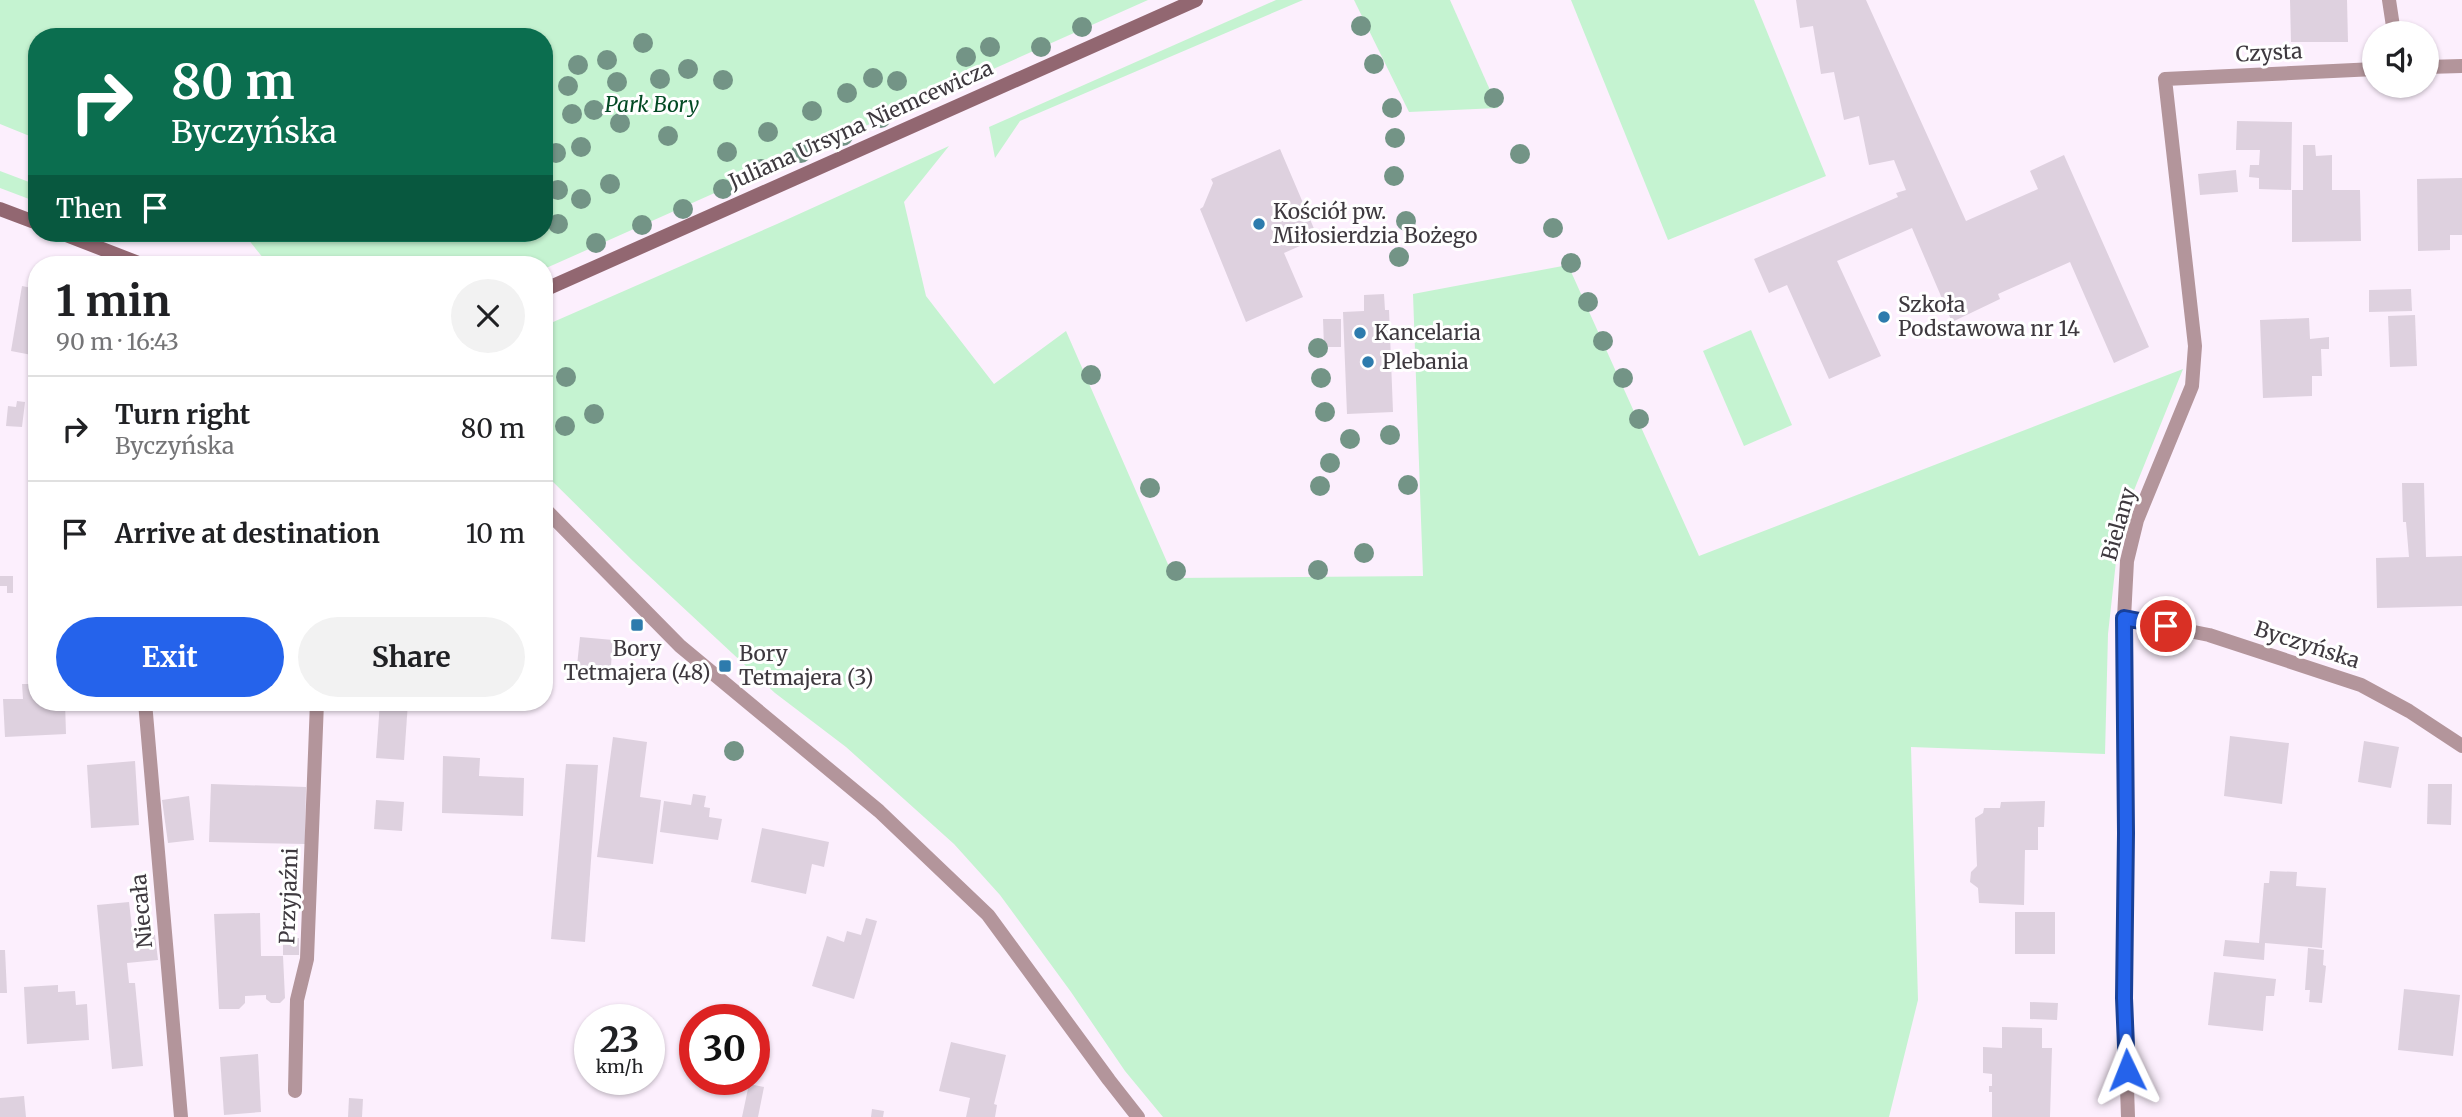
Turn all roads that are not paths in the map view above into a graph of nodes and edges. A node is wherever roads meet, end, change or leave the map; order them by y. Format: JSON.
{"nodes":[{"id":1,"x":1196,"y":0,"type":"edge"},
{"id":2,"x":2389,"y":0,"type":"edge"},
{"id":3,"x":2392,"y":21,"type":"edge"},
{"id":4,"x":2462,"y":66,"type":"edge"},
{"id":5,"x":2439,"y":67,"type":"edge"},
{"id":6,"x":2362,"y":70,"type":"edge"},
{"id":7,"x":2165,"y":79,"type":"joint"},
{"id":8,"x":0,"y":209,"type":"edge"},
{"id":9,"x":28,"y":220,"type":"edge"},
{"id":10,"x":84,"y":242,"type":"edge"},
{"id":11,"x":120,"y":256,"type":"edge"},
{"id":12,"x":553,"y":286,"type":"edge"},
{"id":13,"x":553,"y":517,"type":"edge"},
{"id":14,"x":2124,"y":618,"type":"junction"},
{"id":15,"x":146,"y":711,"type":"edge"},
{"id":16,"x":317,"y":711,"type":"edge"},
{"id":17,"x":2462,"y":746,"type":"edge"},
{"id":18,"x":295,"y":1091,"type":"dead end"},
{"id":19,"x":181,"y":1117,"type":"edge"},
{"id":20,"x":1138,"y":1117,"type":"edge"},
{"id":21,"x":2129,"y":1117,"type":"edge"}],
"edges":[{"from":1,"to":12,"type":"street","name":"Juliana Ursyna Niemcewicza"},
{"from":2,"to":3,"type":"street"},
{"from":4,"to":5,"type":"street"},
{"from":6,"to":7,"type":"street","name":"Czysta"},
{"from":7,"to":14,"type":"street","name":"Bielany"},
{"from":8,"to":9,"type":"street"},
{"from":10,"to":11,"type":"street"},
{"from":13,"to":20,"type":"street"},
{"from":14,"to":17,"type":"street","name":"Byczyńska"},
{"from":14,"to":21,"type":"street","name":"Bielany"},
{"from":15,"to":19,"type":"street","name":"Niecała"},
{"from":16,"to":18,"type":"street","name":"Przyjaźni"}]}
